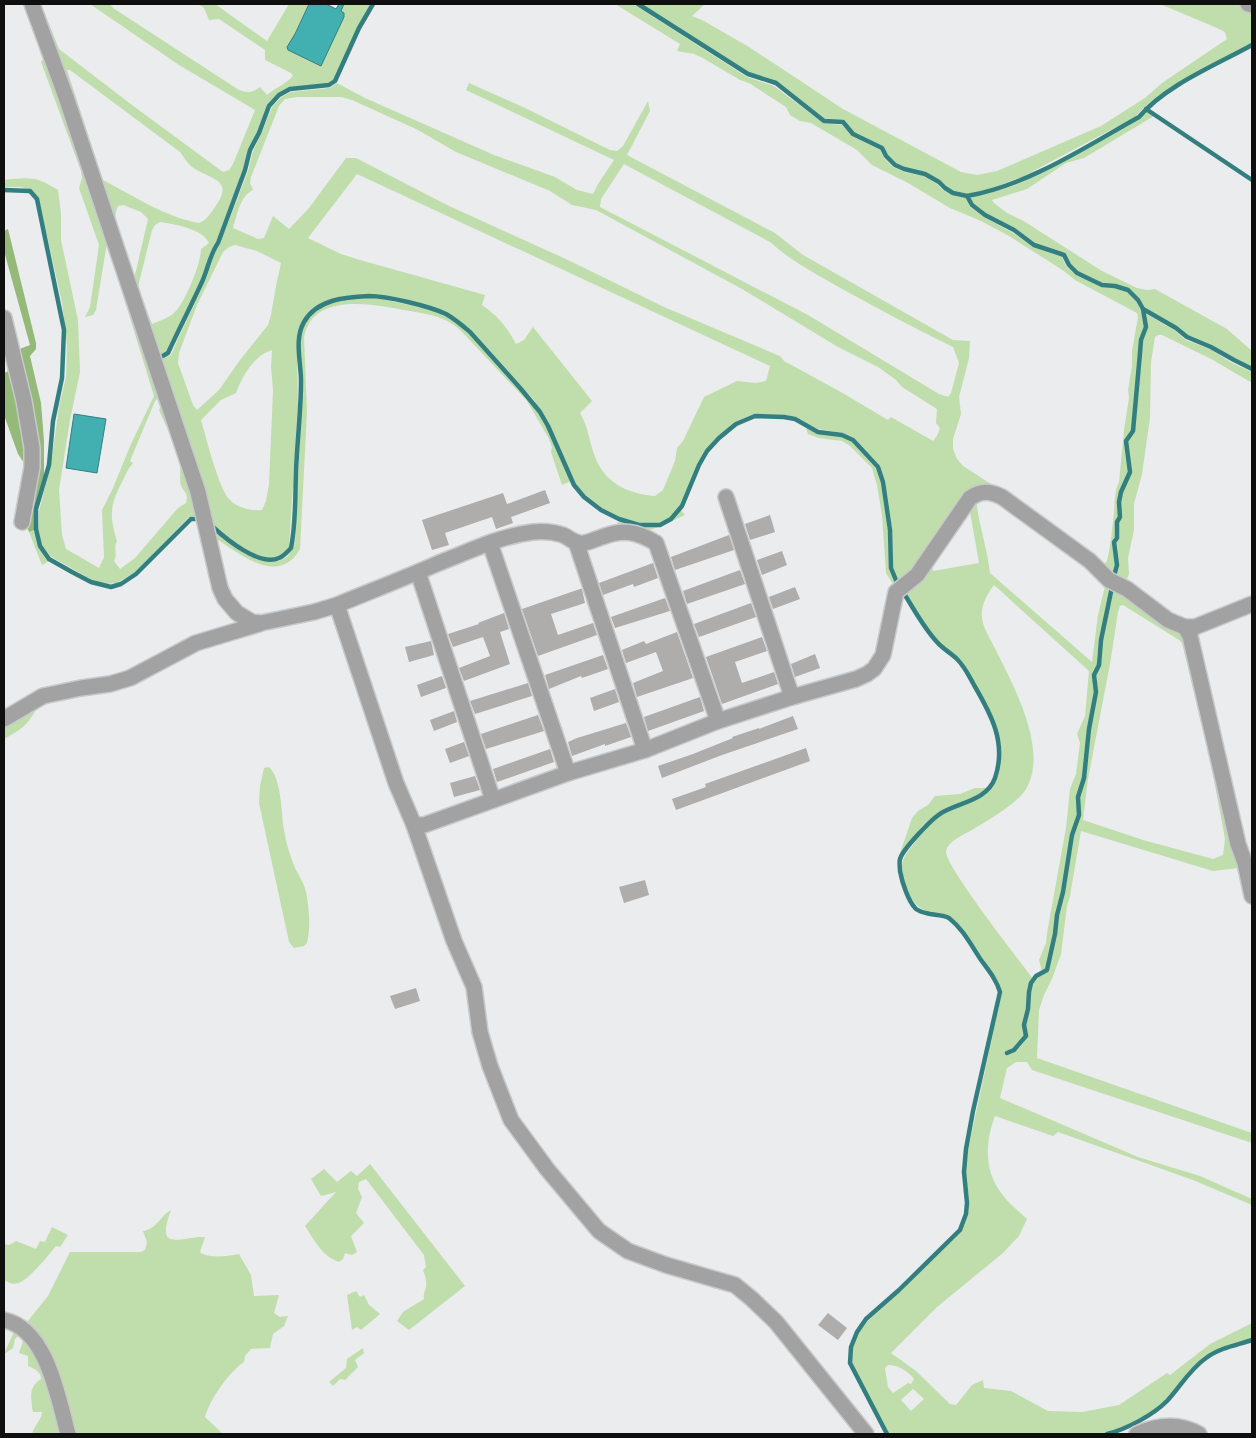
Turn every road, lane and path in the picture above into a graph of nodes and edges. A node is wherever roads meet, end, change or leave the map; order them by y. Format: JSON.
{"nodes":[{"id":1,"x":32,"y":4,"type":"edge"},
{"id":2,"x":1248,"y":4,"type":"edge"},
{"id":3,"x":1252,"y":5,"type":"edge"},
{"id":4,"x":4,"y":318,"type":"edge"},
{"id":5,"x":726,"y":497,"type":"dead end"},
{"id":6,"x":22,"y":522,"type":"dead end"},
{"id":7,"x":576,"y":542,"type":"junction"},
{"id":8,"x":490,"y":543,"type":"junction"},
{"id":9,"x":418,"y":572,"type":"junction"},
{"id":10,"x":1252,"y":604,"type":"edge"},
{"id":11,"x":337,"y":605,"type":"junction"},
{"id":12,"x":260,"y":623,"type":"junction"},
{"id":13,"x":1186,"y":627,"type":"junction"},
{"id":14,"x":792,"y":697,"type":"junction"},
{"id":15,"x":4,"y":719,"type":"edge"},
{"id":16,"x":718,"y":721,"type":"junction"},
{"id":17,"x":645,"y":750,"type":"junction"},
{"id":18,"x":568,"y":773,"type":"junction"},
{"id":19,"x":493,"y":800,"type":"junction"},
{"id":20,"x":414,"y":825,"type":"junction"},
{"id":21,"x":1248,"y":862,"type":"edge"},
{"id":22,"x":1252,"y":896,"type":"edge"},
{"id":23,"x":4,"y":1320,"type":"edge"},
{"id":24,"x":68,"y":1434,"type":"edge"},
{"id":25,"x":866,"y":1434,"type":"edge"},
{"id":26,"x":1137,"y":1434,"type":"edge"},
{"id":27,"x":1199,"y":1434,"type":"edge"}],
"edges":[{"from":1,"to":12,"type":"street"},
{"from":2,"to":3,"type":"street"},
{"from":4,"to":6,"type":"street"},
{"from":5,"to":14,"type":"street"},
{"from":7,"to":8,"type":"street"},
{"from":7,"to":16,"type":"street"},
{"from":7,"to":17,"type":"street"},
{"from":8,"to":9,"type":"street"},
{"from":8,"to":18,"type":"street"},
{"from":9,"to":11,"type":"street"},
{"from":9,"to":19,"type":"street"},
{"from":10,"to":13,"type":"street"},
{"from":11,"to":12,"type":"street"},
{"from":11,"to":20,"type":"street"},
{"from":12,"to":15,"type":"street"},
{"from":13,"to":14,"type":"street"},
{"from":13,"to":21,"type":"street"},
{"from":14,"to":16,"type":"street"},
{"from":16,"to":17,"type":"street"},
{"from":17,"to":18,"type":"street"},
{"from":18,"to":19,"type":"street"},
{"from":19,"to":20,"type":"street"},
{"from":20,"to":25,"type":"street"},
{"from":21,"to":22,"type":"street"},
{"from":23,"to":24,"type":"street"},
{"from":26,"to":27,"type":"street"}]}
